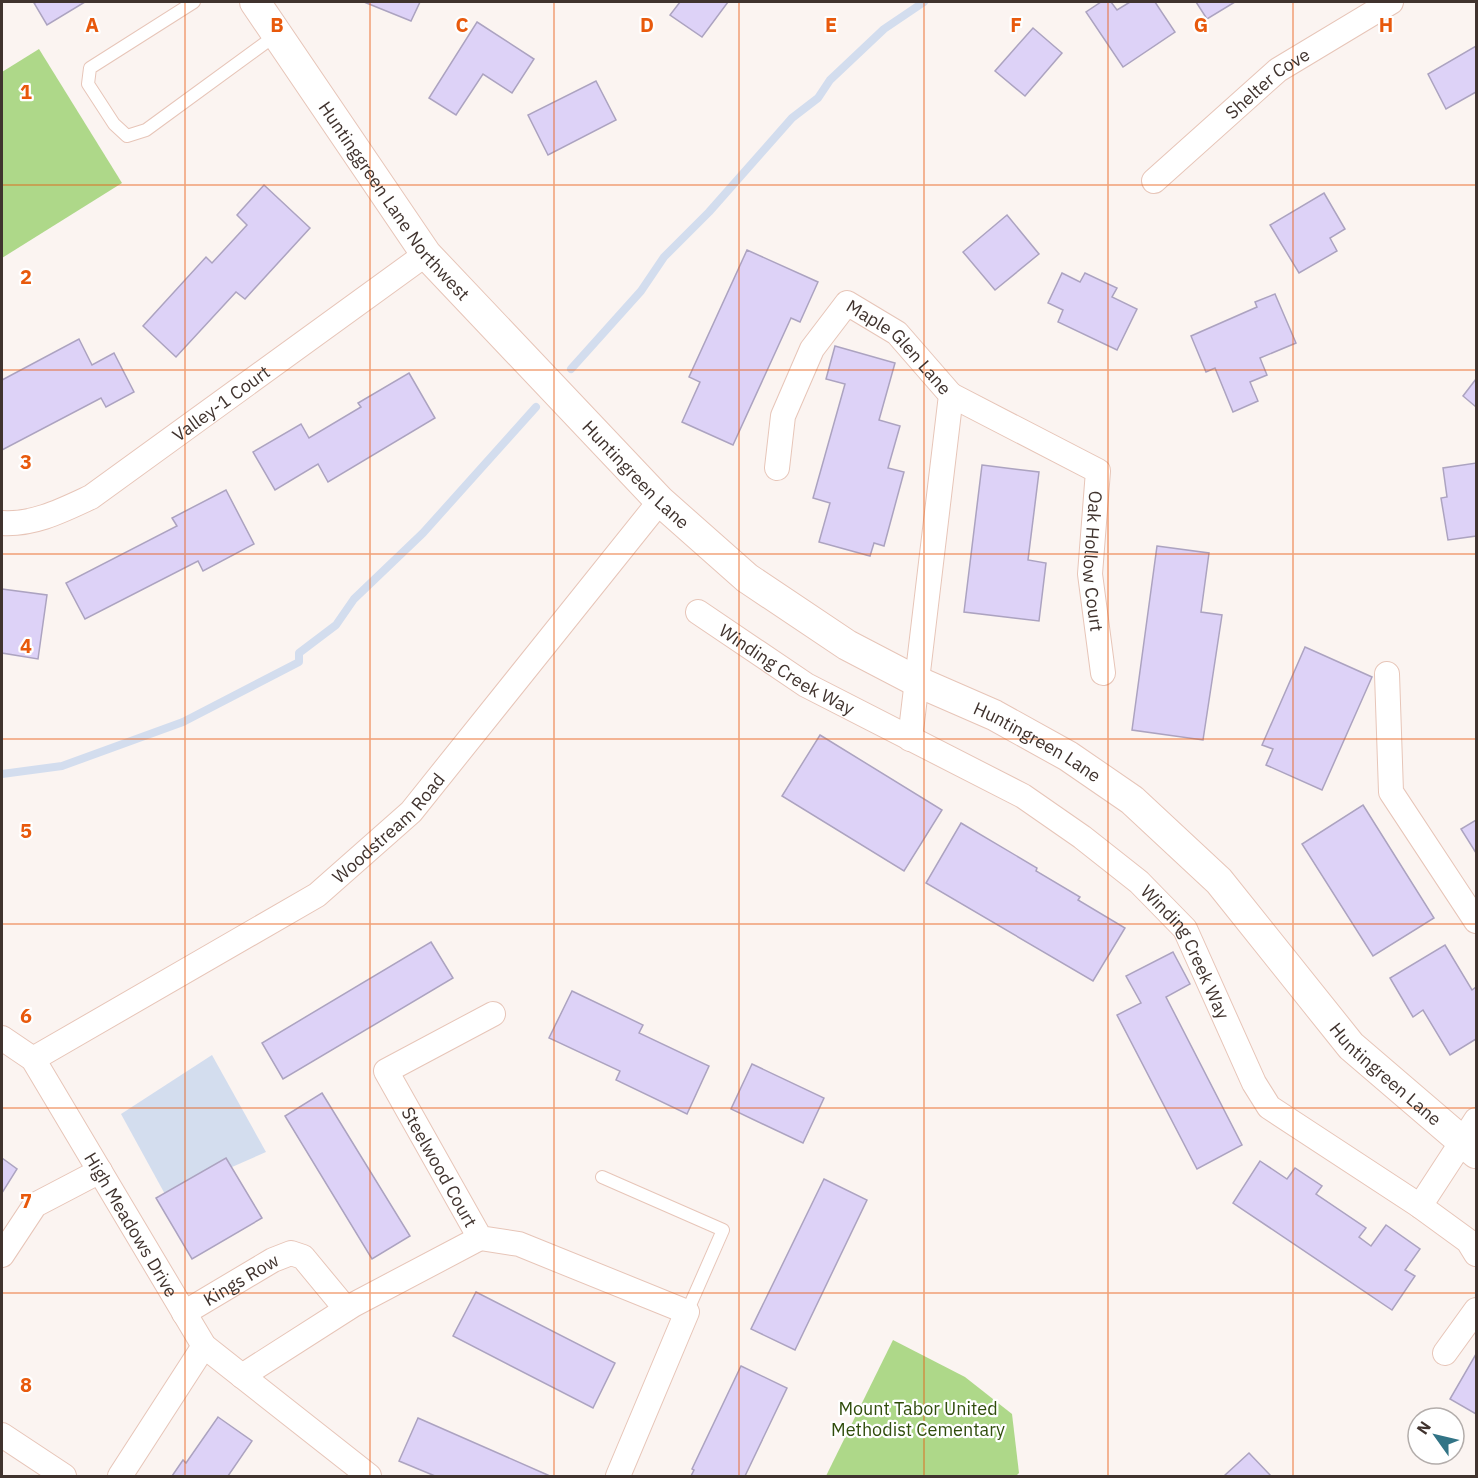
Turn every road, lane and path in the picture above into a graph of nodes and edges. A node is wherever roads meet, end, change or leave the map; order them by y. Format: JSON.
{"nodes":[{"id":1,"x":194,"y":2,"type":"edge"},
{"id":2,"x":255,"y":2,"type":"edge"},
{"id":3,"x":1391,"y":2,"type":"edge"},
{"id":4,"x":277,"y":35,"type":"junction"},
{"id":5,"x":1154,"y":181,"type":"dead end"},
{"id":6,"x":426,"y":254,"type":"junction"},
{"id":7,"x":552,"y":387,"type":"joint"},
{"id":8,"x":951,"y":395,"type":"junction"},
{"id":9,"x":777,"y":468,"type":"dead end"},
{"id":10,"x":660,"y":501,"type":"junction"},
{"id":11,"x":2,"y":523,"type":"edge"},
{"id":12,"x":699,"y":612,"type":"dead end"},
{"id":13,"x":1103,"y":673,"type":"dead end"},
{"id":14,"x":1387,"y":674,"type":"dead end"},
{"id":15,"x":916,"y":681,"type":"junction"},
{"id":16,"x":910,"y":739,"type":"junction"},
{"id":17,"x":1476,"y":921,"type":"edge"},
{"id":18,"x":493,"y":1014,"type":"dead end"},
{"id":19,"x":2,"y":1038,"type":"edge"},
{"id":20,"x":33,"y":1059,"type":"junction"},
{"id":21,"x":1471,"y":1138,"type":"edge"},
{"id":22,"x":100,"y":1171,"type":"junction"},
{"id":23,"x":602,"y":1177,"type":"dead end"},
{"id":24,"x":1420,"y":1206,"type":"junction"},
{"id":25,"x":480,"y":1238,"type":"junction"},
{"id":26,"x":1476,"y":1254,"type":"edge"},
{"id":27,"x":2,"y":1255,"type":"edge"},
{"id":28,"x":346,"y":1309,"type":"junction"},
{"id":29,"x":1476,"y":1310,"type":"edge"},
{"id":30,"x":687,"y":1311,"type":"junction"},
{"id":31,"x":184,"y":1313,"type":"junction"},
{"id":32,"x":204,"y":1346,"type":"junction"},
{"id":33,"x":1444,"y":1353,"type":"dead end"},
{"id":34,"x":242,"y":1376,"type":"junction"},
{"id":35,"x":2,"y":1435,"type":"edge"},
{"id":36,"x":64,"y":1476,"type":"edge"},
{"id":37,"x":120,"y":1476,"type":"edge"},
{"id":38,"x":369,"y":1476,"type":"edge"},
{"id":39,"x":618,"y":1476,"type":"edge"}],
"edges":[{"from":1,"to":4,"type":"lane"},
{"from":2,"to":4,"type":"street","name":"Huntinggreen Lane Northwest"},
{"from":3,"to":5,"type":"street","name":"Shelter Cove"},
{"from":4,"to":6,"type":"street","name":"Huntinggreen Lane Northwest"},
{"from":6,"to":7,"type":"street","name":"Huntinggreen Lane Northwest"},
{"from":6,"to":11,"type":"street","name":"Valley-1 Court"},
{"from":7,"to":10,"type":"street","name":"Huntingreen Lane"},
{"from":8,"to":9,"type":"street","name":"Maple Glen Lane"},
{"from":8,"to":13,"type":"street","name":"Oak Hollow Court"},
{"from":8,"to":15,"type":"street","name":"Maple Glen Lane"},
{"from":10,"to":15,"type":"street","name":"Huntingreen Lane"},
{"from":10,"to":20,"type":"street","name":"Woodstream Road"},
{"from":12,"to":16,"type":"street","name":"Winding Creek Way"},
{"from":14,"to":17,"type":"street"},
{"from":15,"to":16,"type":"street"},
{"from":15,"to":21,"type":"street","name":"Huntingreen Lane"},
{"from":16,"to":24,"type":"street","name":"Winding Creek Way"},
{"from":18,"to":25,"type":"street","name":"Steelwood Court"},
{"from":19,"to":20,"type":"street"},
{"from":20,"to":22,"type":"street","name":"High Meadows Drive"},
{"from":21,"to":24,"type":"street"},
{"from":22,"to":27,"type":"street"},
{"from":22,"to":31,"type":"street","name":"High Meadows Drive"},
{"from":23,"to":30,"type":"lane"},
{"from":24,"to":26,"type":"street","name":"Winding Creek Way"},
{"from":25,"to":28,"type":"street"},
{"from":25,"to":30,"type":"street","name":"Steelwood Court"},
{"from":28,"to":31,"type":"street","name":"Kings Row"},
{"from":28,"to":34,"type":"street"},
{"from":29,"to":33,"type":"street"},
{"from":30,"to":39,"type":"street"},
{"from":31,"to":32,"type":"street","name":"High Meadows Drive"},
{"from":32,"to":34,"type":"street","name":"High Meadows Drive"},
{"from":32,"to":37,"type":"street"},
{"from":34,"to":38,"type":"street","name":"High Meadows Drive"},
{"from":35,"to":36,"type":"street"}]}
